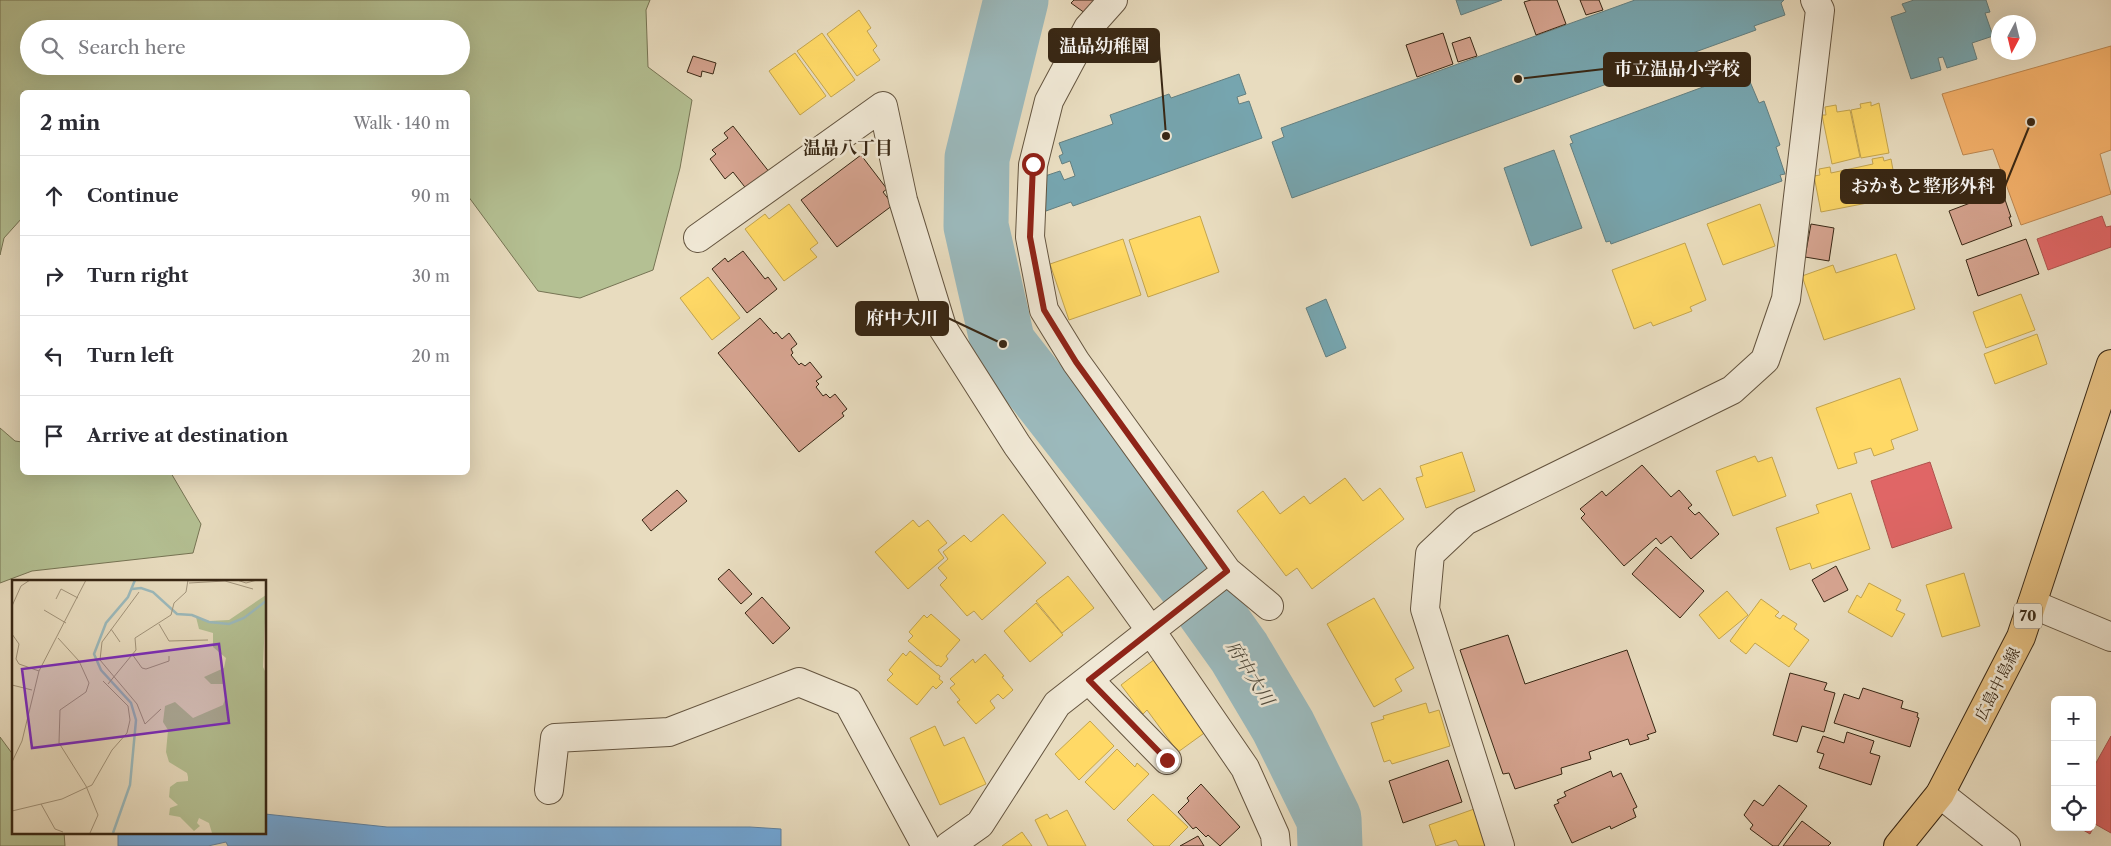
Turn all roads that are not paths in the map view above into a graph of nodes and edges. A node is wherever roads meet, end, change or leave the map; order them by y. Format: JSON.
{"nodes":[{"id":1,"x":1113,"y":0,"type":"edge"},
{"id":2,"x":1815,"y":0,"type":"edge"},
{"id":3,"x":698,"y":238,"type":"dead end"},
{"id":4,"x":2111,"y":364,"type":"edge"},
{"id":5,"x":1223,"y":574,"type":"junction"},
{"id":6,"x":2032,"y":604,"type":"junction"},
{"id":7,"x":1269,"y":606,"type":"dead end"},
{"id":8,"x":1160,"y":624,"type":"junction"},
{"id":9,"x":2111,"y":637,"type":"edge"},
{"id":10,"x":1089,"y":680,"type":"junction"},
{"id":11,"x":1167,"y":760,"type":"dead end"},
{"id":12,"x":549,"y":790,"type":"dead end"},
{"id":13,"x":1940,"y":794,"type":"junction"},
{"id":14,"x":926,"y":846,"type":"edge"},
{"id":15,"x":949,"y":846,"type":"edge"},
{"id":16,"x":1276,"y":846,"type":"edge"},
{"id":17,"x":1500,"y":846,"type":"edge"},
{"id":18,"x":1898,"y":846,"type":"edge"},
{"id":19,"x":2006,"y":846,"type":"edge"}],
"edges":[{"from":1,"to":5,"type":"street"},
{"from":2,"to":17,"type":"street"},
{"from":3,"to":8,"type":"street"},
{"from":4,"to":6,"type":"main road","name":"広島中島線","number":"70"},
{"from":5,"to":7,"type":"street"},
{"from":5,"to":8,"type":"street"},
{"from":6,"to":9,"type":"street"},
{"from":6,"to":13,"type":"main road","name":"広島中島線","number":"70"},
{"from":8,"to":10,"type":"street"},
{"from":8,"to":16,"type":"street"},
{"from":10,"to":11,"type":"street"},
{"from":10,"to":15,"type":"street"},
{"from":12,"to":14,"type":"street"},
{"from":13,"to":18,"type":"main road","name":"広島中島線","number":"70"},
{"from":13,"to":19,"type":"street"}]}
